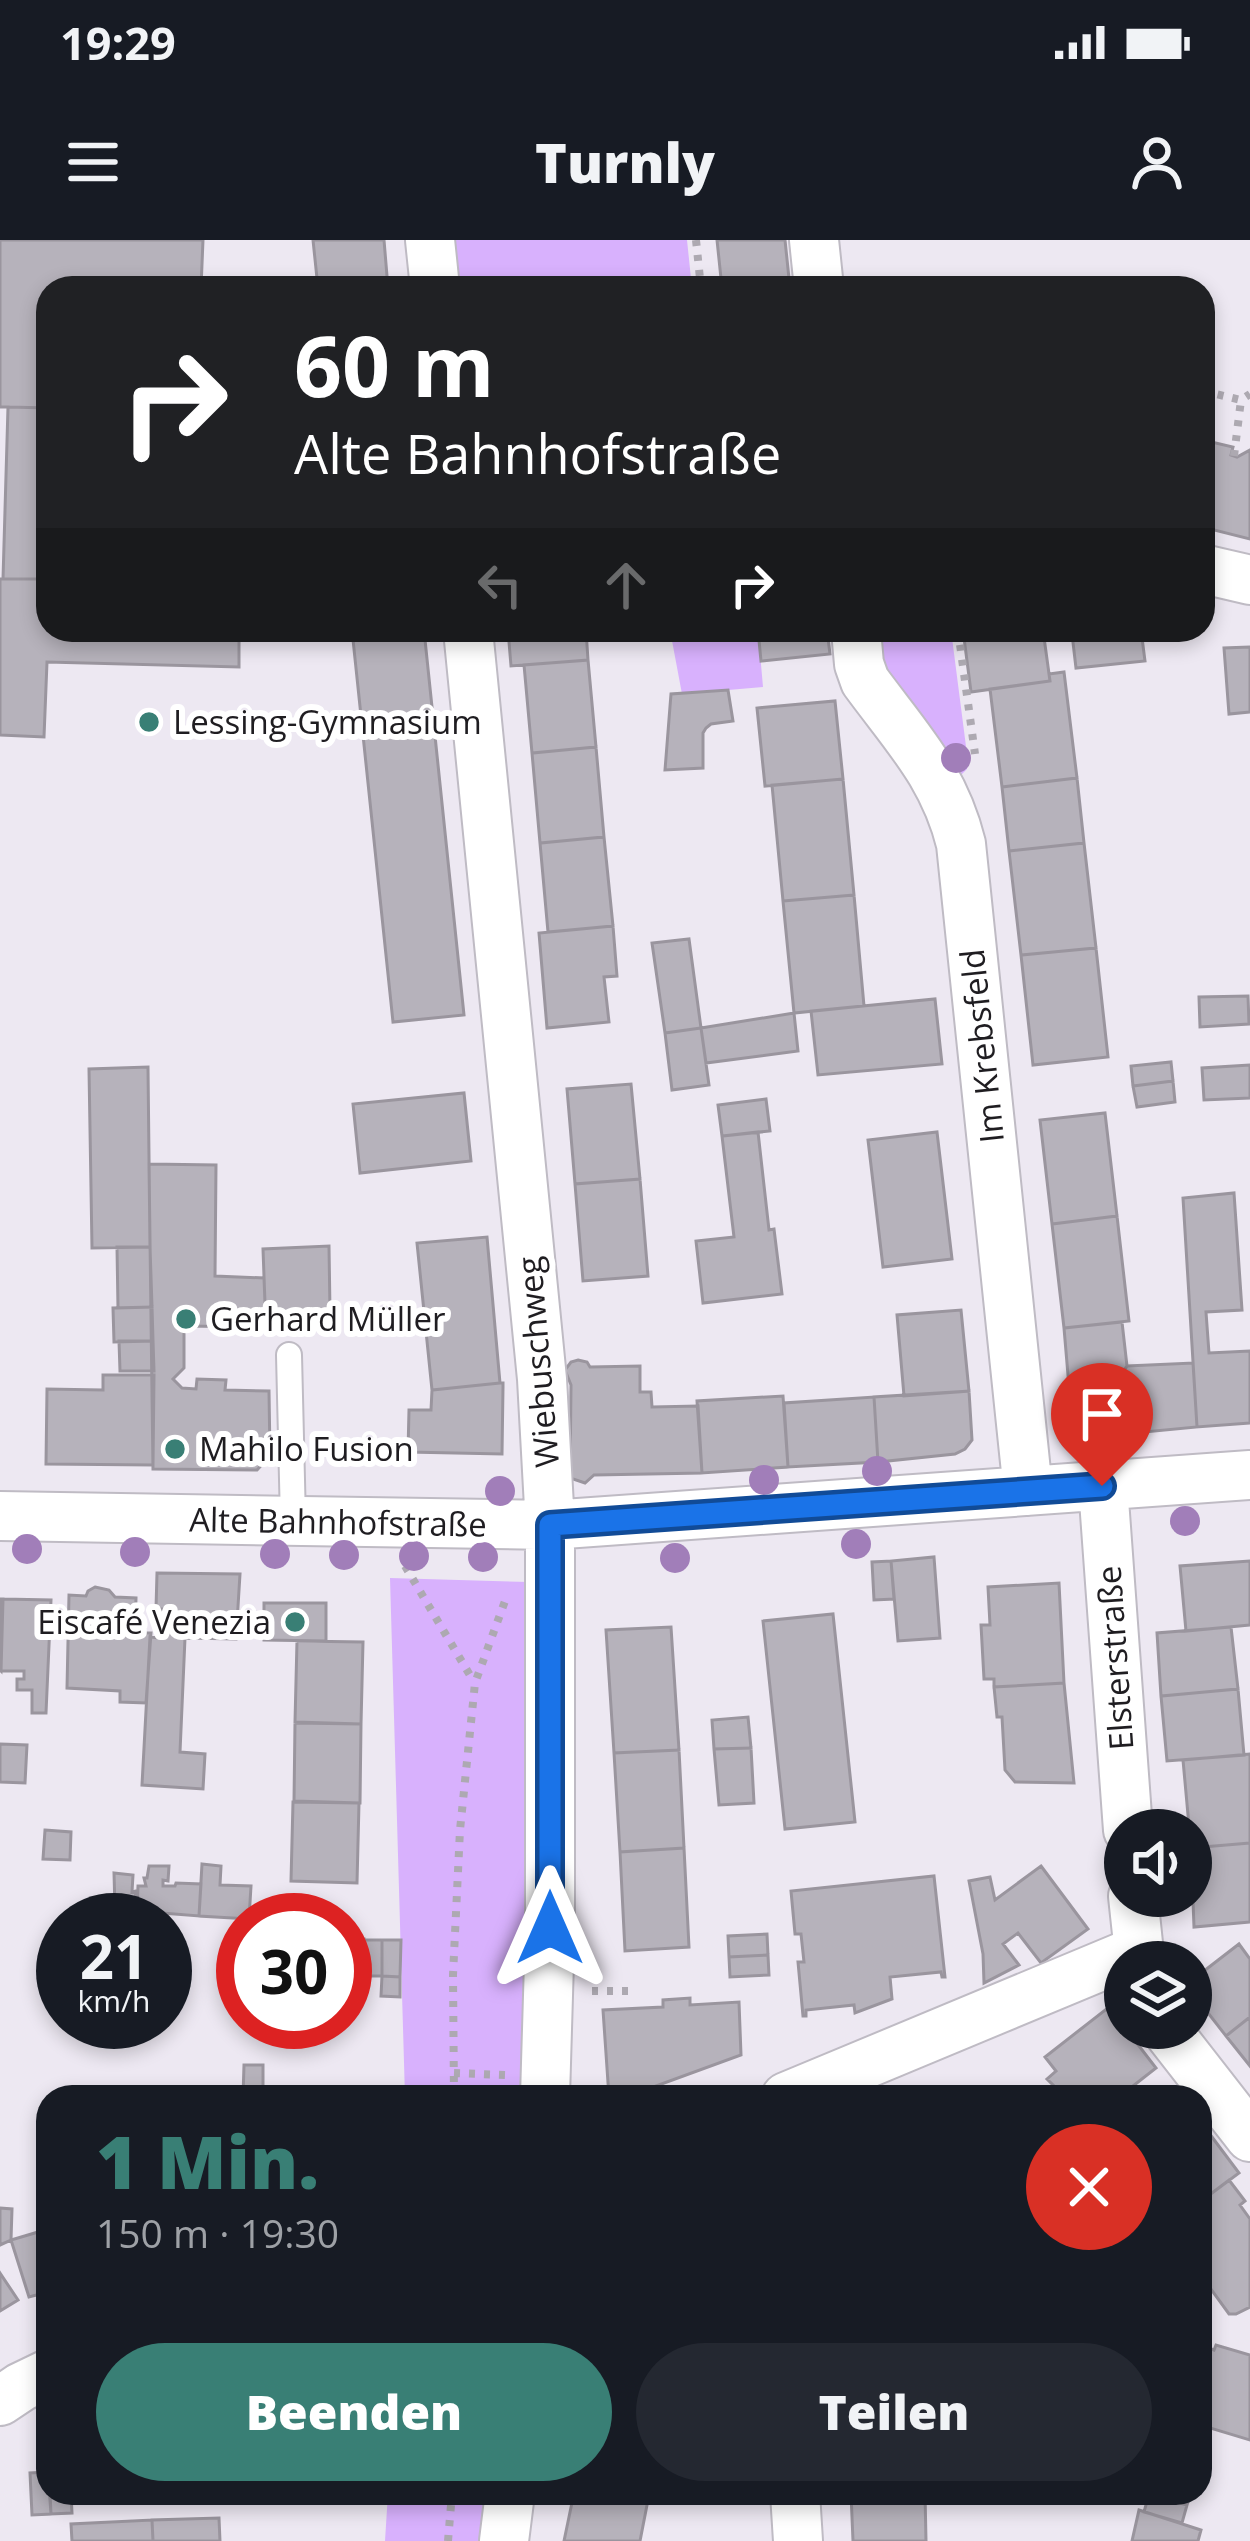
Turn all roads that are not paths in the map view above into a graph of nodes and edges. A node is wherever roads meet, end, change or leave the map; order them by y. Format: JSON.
{"nodes":[{"id":1,"x":430,"y":240,"type":"edge"},
{"id":2,"x":814,"y":240,"type":"edge"},
{"id":3,"x":434,"y":276,"type":"edge"},
{"id":4,"x":818,"y":276,"type":"edge"},
{"id":5,"x":1215,"y":571,"type":"edge"},
{"id":6,"x":1250,"y":580,"type":"edge"},
{"id":7,"x":469,"y":642,"type":"edge"},
{"id":8,"x":857,"y":642,"type":"edge"},
{"id":9,"x":289,"y":1355,"type":"dead end"},
{"id":10,"x":1250,"y":1475,"type":"edge"},
{"id":11,"x":1102,"y":1486,"type":"junction"},
{"id":12,"x":1028,"y":1491,"type":"junction"},
{"id":13,"x":0,"y":1516,"type":"edge"},
{"id":14,"x":293,"y":1521,"type":"junction"},
{"id":15,"x":550,"y":1525,"type":"junction"},
{"id":16,"x":1126,"y":1809,"type":"edge"},
{"id":17,"x":1104,"y":1971,"type":"edge"},
{"id":18,"x":1181,"y":2049,"type":"edge"},
{"id":19,"x":545,"y":2085,"type":"edge"},
{"id":20,"x":816,"y":2085,"type":"edge"},
{"id":21,"x":1209,"y":2085,"type":"edge"},
{"id":22,"x":1212,"y":2088,"type":"edge"},
{"id":23,"x":1250,"y":2137,"type":"edge"},
{"id":24,"x":36,"y":2380,"type":"edge"},
{"id":25,"x":0,"y":2401,"type":"edge"},
{"id":26,"x":508,"y":2505,"type":"edge"},
{"id":27,"x":796,"y":2505,"type":"edge"},
{"id":28,"x":503,"y":2541,"type":"edge"},
{"id":29,"x":798,"y":2541,"type":"edge"}],
"edges":[{"from":1,"to":3,"type":"street"},
{"from":2,"to":4,"type":"street"},
{"from":5,"to":6,"type":"street"},
{"from":7,"to":15,"type":"street","name":"Wiebuschweg"},
{"from":8,"to":12,"type":"street","name":"Im Krebsfeld"},
{"from":9,"to":14,"type":"lane"},
{"from":10,"to":11,"type":"street","name":"Alte Bahnhofstraße"},
{"from":11,"to":12,"type":"street","name":"Alte Bahnhofstraße"},
{"from":11,"to":16,"type":"street","name":"Elsterstraße"},
{"from":12,"to":15,"type":"street","name":"Alte Bahnhofstraße"},
{"from":13,"to":14,"type":"street","name":"Alte Bahnhofstraße"},
{"from":14,"to":15,"type":"street","name":"Alte Bahnhofstraße"},
{"from":15,"to":19,"type":"street","name":"Wiebuschweg"},
{"from":17,"to":20,"type":"street"},
{"from":18,"to":21,"type":"street"},
{"from":22,"to":23,"type":"street"},
{"from":24,"to":25,"type":"street"},
{"from":26,"to":28,"type":"street"},
{"from":27,"to":29,"type":"street"}]}
